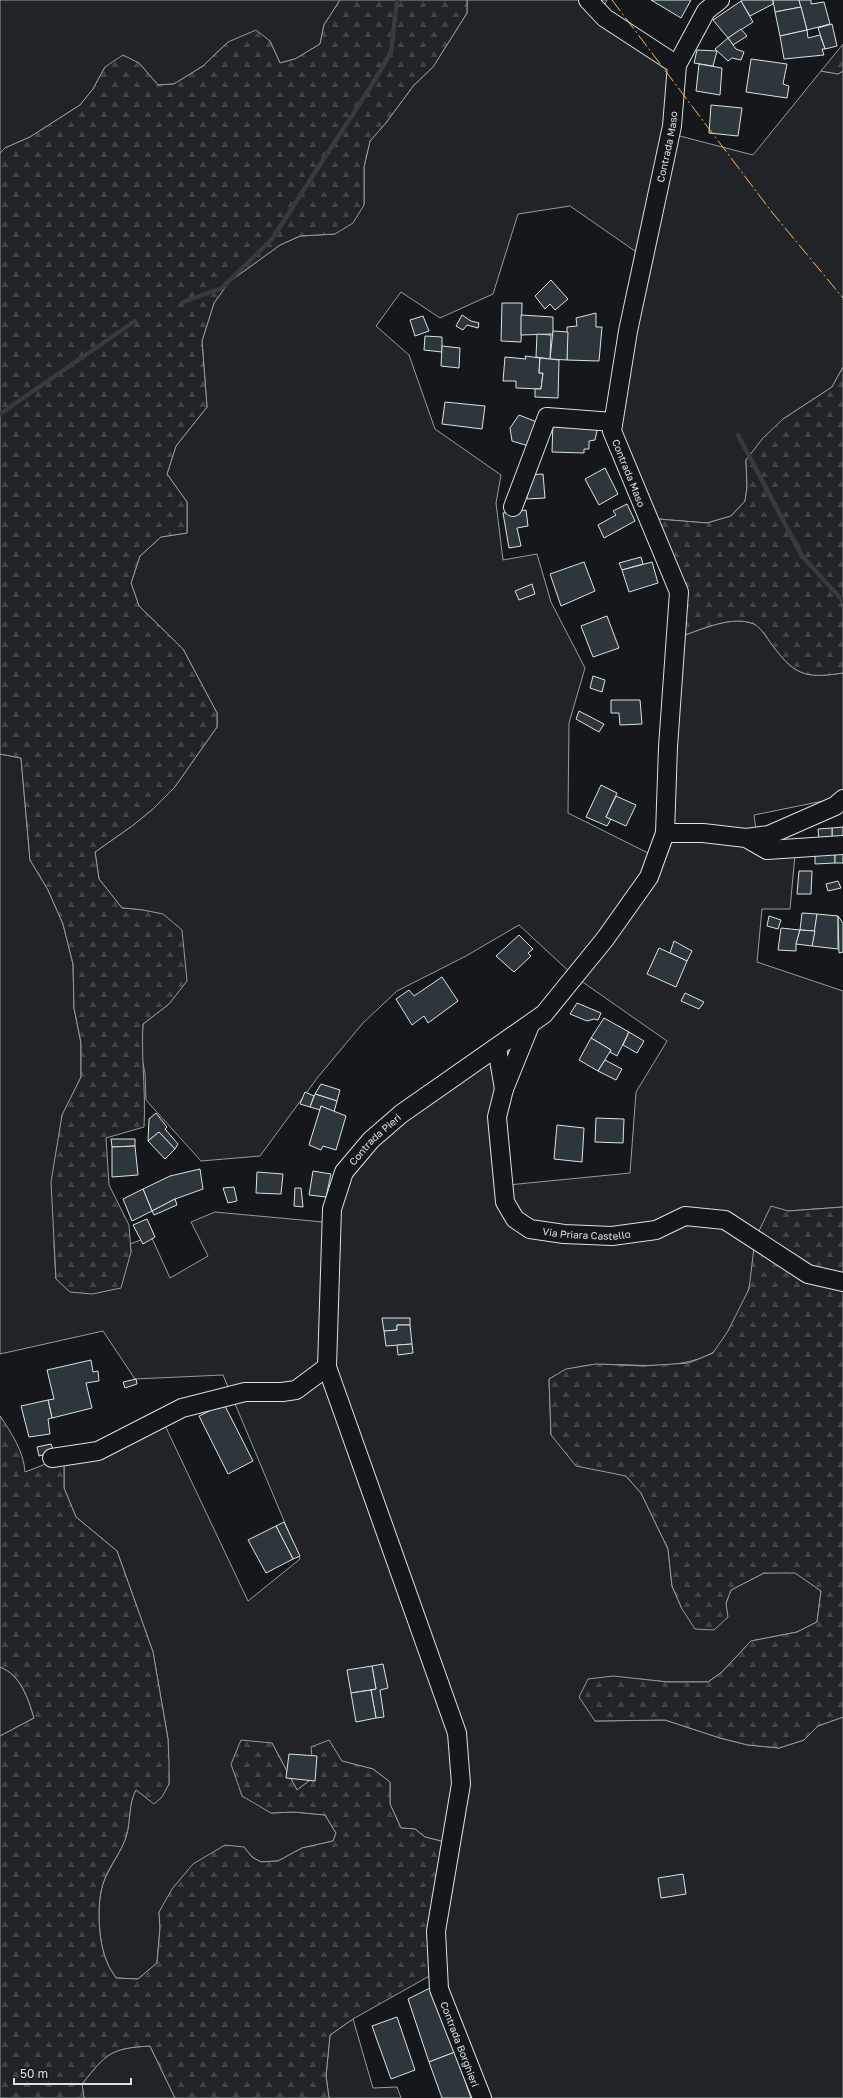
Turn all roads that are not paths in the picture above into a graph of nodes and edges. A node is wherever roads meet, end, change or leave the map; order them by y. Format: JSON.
{"nodes":[{"id":1,"x":588,"y":0,"type":"edge"},
{"id":2,"x":720,"y":0,"type":"edge"},
{"id":3,"x":677,"y":65,"type":"junction"},
{"id":4,"x":613,"y":422,"type":"junction"},
{"id":5,"x":513,"y":507,"type":"dead end"},
{"id":6,"x":843,"y":799,"type":"edge"},
{"id":7,"x":665,"y":833,"type":"junction"},
{"id":8,"x":746,"y":838,"type":"junction"},
{"id":9,"x":843,"y":845,"type":"edge"},
{"id":10,"x":530,"y":1025,"type":"junction"},
{"id":11,"x":497,"y":1048,"type":"junction"},
{"id":12,"x":504,"y":1089,"type":"junction"},
{"id":13,"x":843,"y":1282,"type":"edge"},
{"id":14,"x":327,"y":1367,"type":"junction"},
{"id":15,"x":52,"y":1458,"type":"dead end"},
{"id":16,"x":482,"y":2098,"type":"edge"}],
"edges":[{"from":1,"to":3,"type":"street"},
{"from":2,"to":3,"type":"street"},
{"from":3,"to":4,"type":"street","name":"Contrada Maso"},
{"from":4,"to":5,"type":"street"},
{"from":4,"to":7,"type":"street","name":"Contrada Maso"},
{"from":6,"to":8,"type":"street"},
{"from":7,"to":8,"type":"street"},
{"from":7,"to":10,"type":"street","name":"Contrada Maso"},
{"from":8,"to":9,"type":"street"},
{"from":10,"to":11,"type":"street","name":"Contrada Pieri"},
{"from":10,"to":12,"type":"street","name":"Via Priara Castello"},
{"from":11,"to":12,"type":"street"},
{"from":11,"to":14,"type":"street","name":"Contrada Pieri"},
{"from":12,"to":13,"type":"street","name":"Via Priara Castello"},
{"from":14,"to":15,"type":"street"},
{"from":14,"to":16,"type":"street","name":"Contrada Borghieri"}]}
